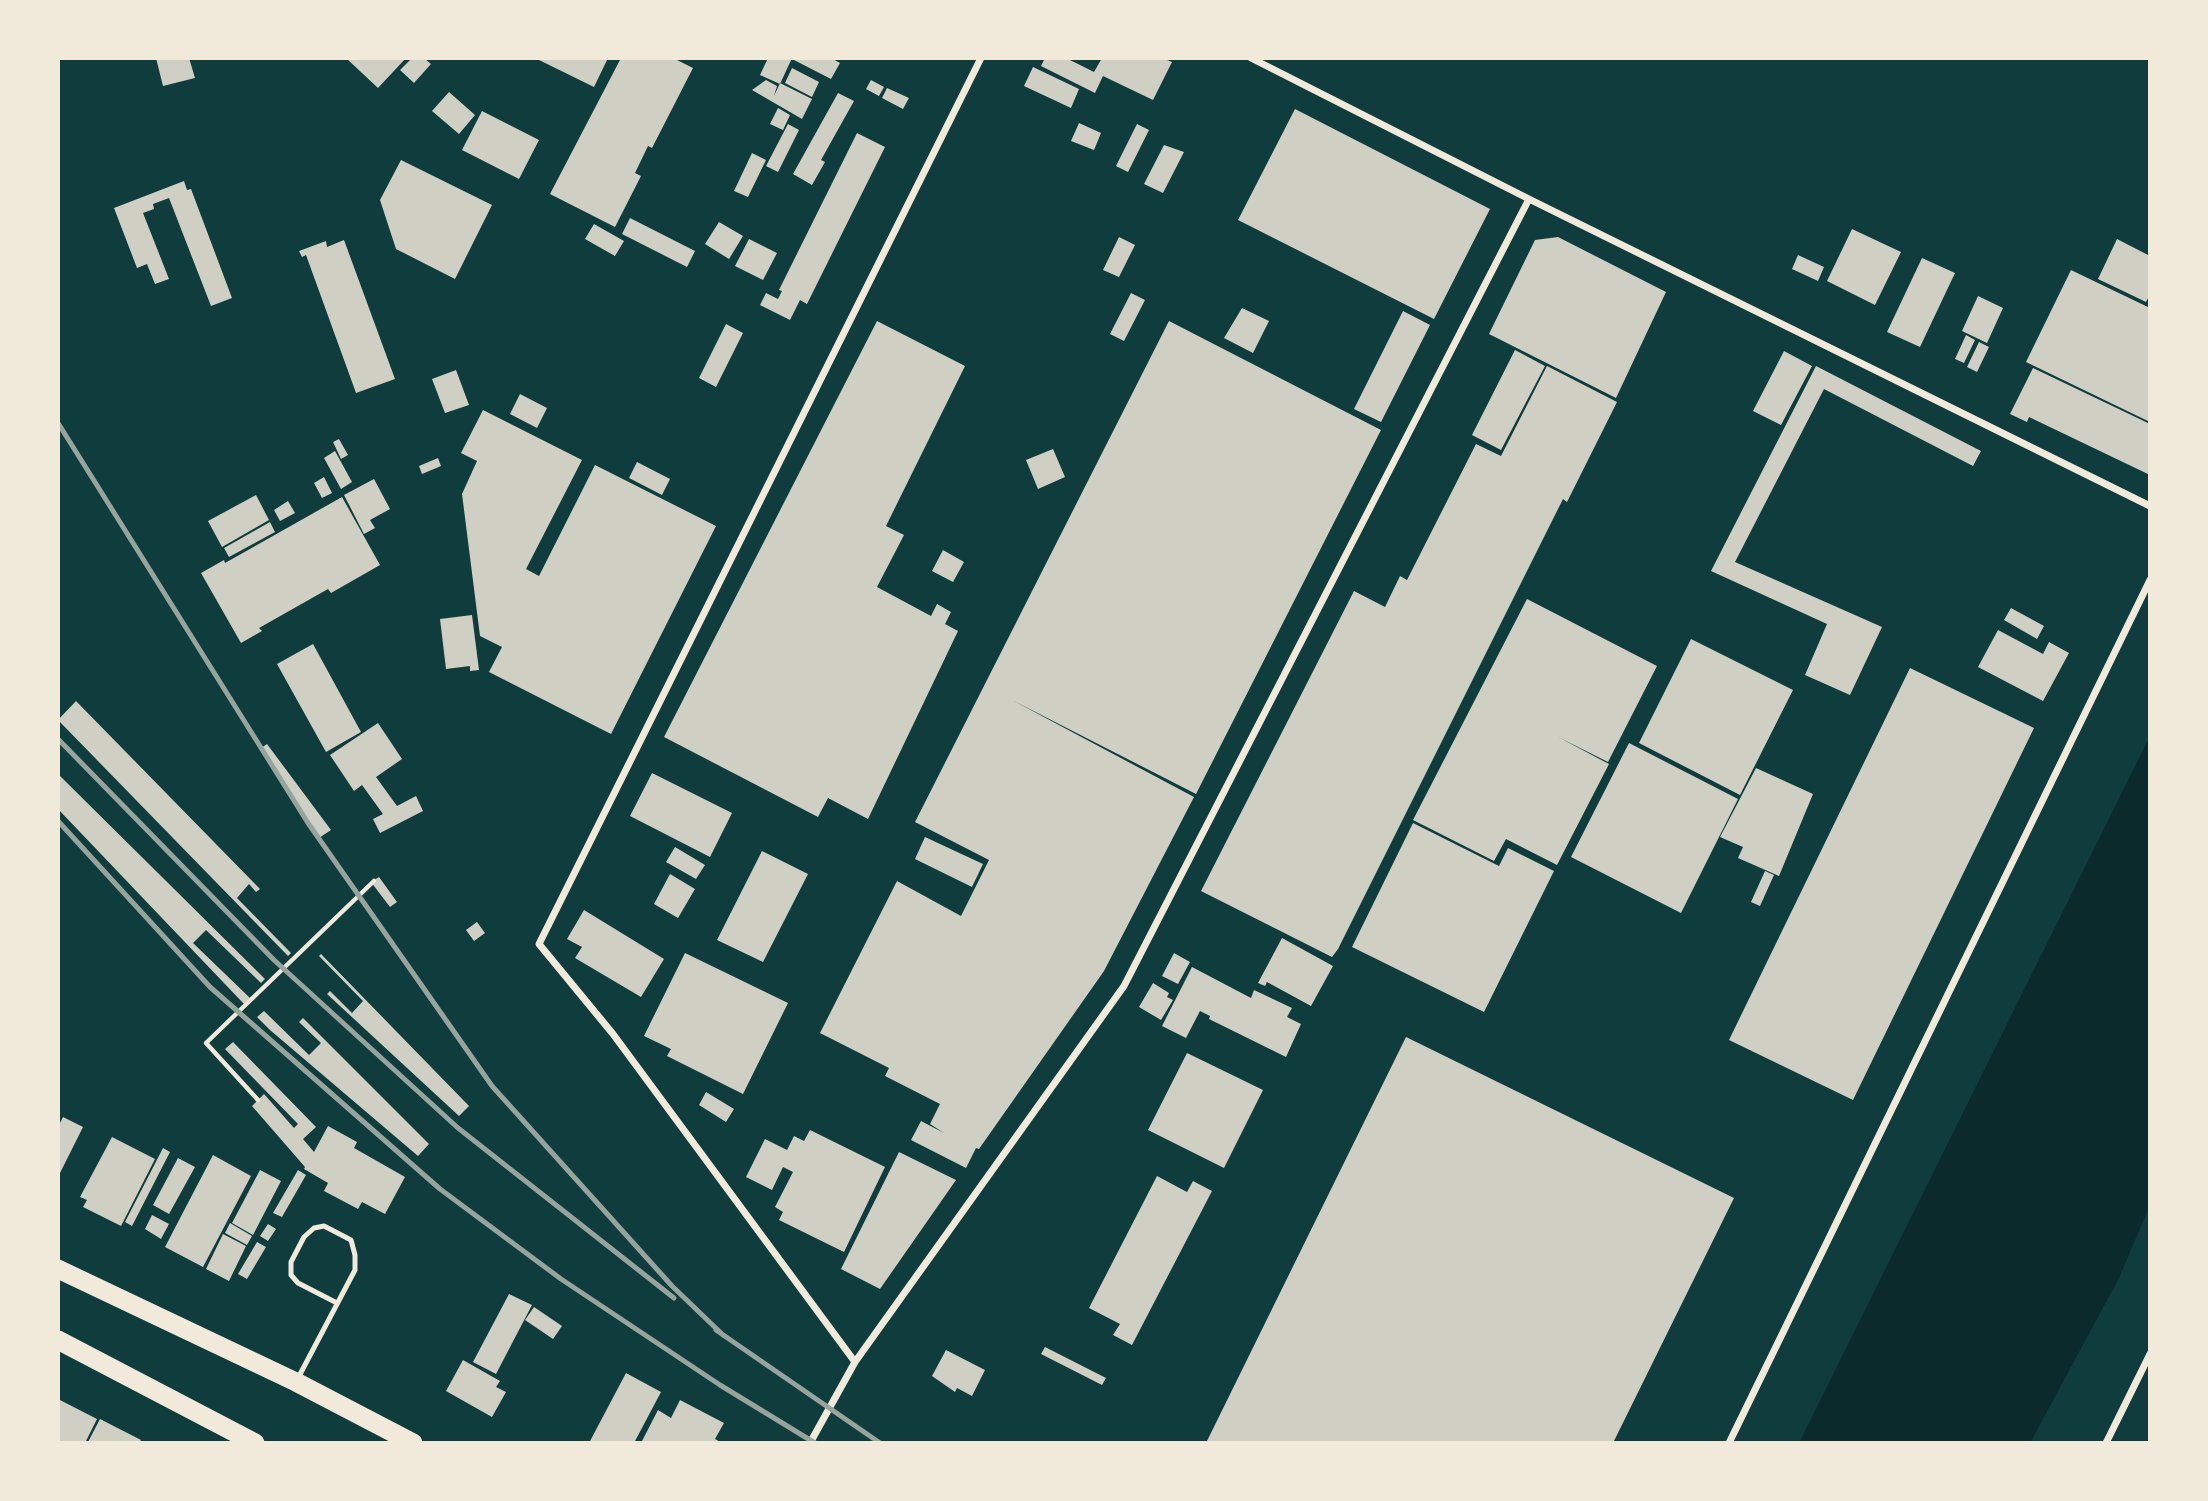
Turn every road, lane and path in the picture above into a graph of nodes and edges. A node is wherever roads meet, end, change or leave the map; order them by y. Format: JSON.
{"nodes":[{"id":1,"x":981,"y":58,"type":"edge"},
{"id":2,"x":1251,"y":58,"type":"edge"},
{"id":3,"x":1529,"y":199,"type":"junction"},
{"id":4,"x":2150,"y":506,"type":"edge"},
{"id":5,"x":2150,"y":580,"type":"edge"},
{"id":6,"x":374,"y":881,"type":"dead end"},
{"id":7,"x":258,"y":1100,"type":"dead end"},
{"id":8,"x":58,"y":1269,"type":"edge"},
{"id":9,"x":337,"y":1303,"type":"junction"},
{"id":10,"x":58,"y":1340,"type":"edge"},
{"id":11,"x":2150,"y":1354,"type":"edge"},
{"id":12,"x":855,"y":1362,"type":"junction"},
{"id":13,"x":296,"y":1382,"type":"junction"},
{"id":14,"x":255,"y":1443,"type":"edge"},
{"id":15,"x":413,"y":1443,"type":"edge"},
{"id":16,"x":810,"y":1443,"type":"edge"},
{"id":17,"x":1729,"y":1443,"type":"edge"},
{"id":18,"x":2106,"y":1443,"type":"edge"}],
"edges":[{"from":1,"to":12,"type":"street"},
{"from":2,"to":3,"type":"street"},
{"from":3,"to":4,"type":"street"},
{"from":3,"to":12,"type":"street"},
{"from":5,"to":17,"type":"street"},
{"from":6,"to":7,"type":"path"},
{"from":8,"to":13,"type":"highway"},
{"from":9,"to":9,"type":"lane"},
{"from":9,"to":13,"type":"lane"},
{"from":10,"to":14,"type":"highway"},
{"from":11,"to":18,"type":"street"},
{"from":12,"to":16,"type":"street"},
{"from":13,"to":15,"type":"highway"}]}
